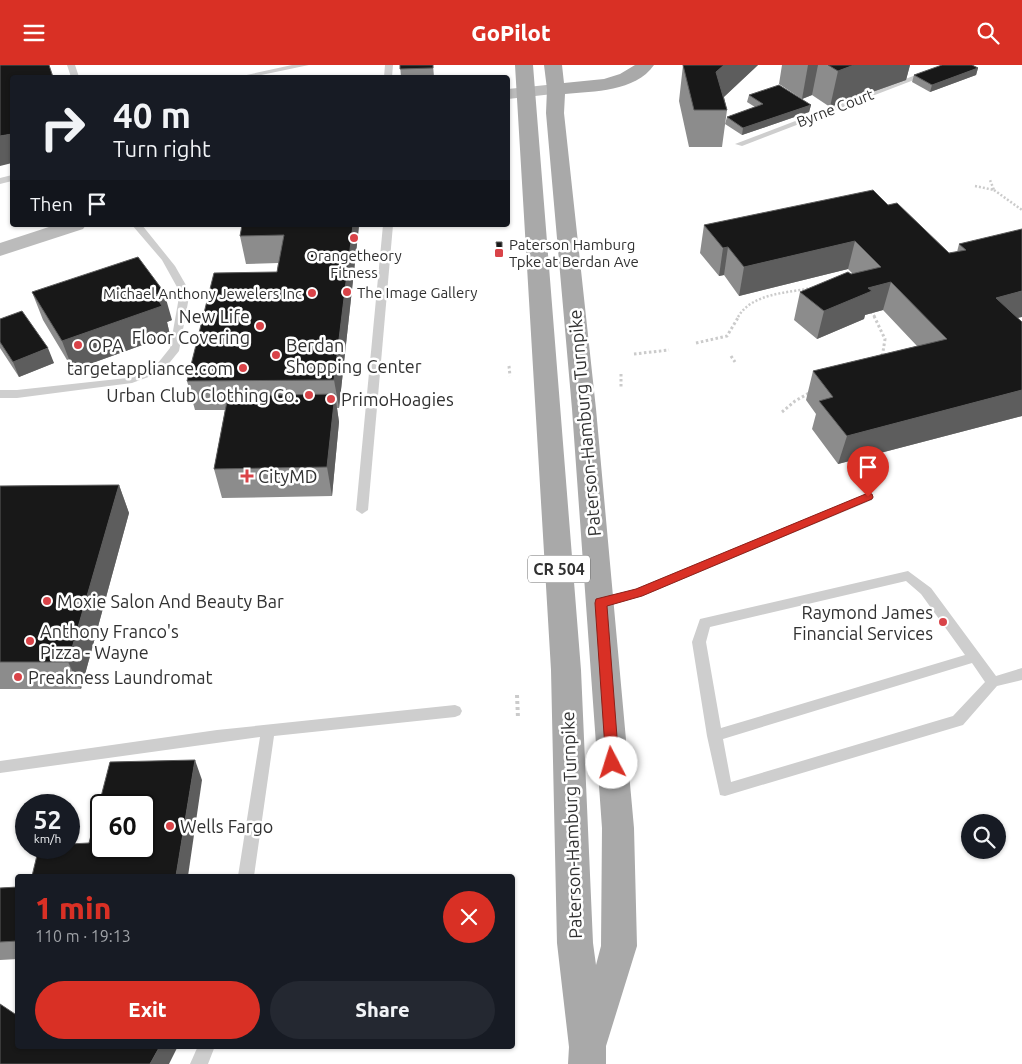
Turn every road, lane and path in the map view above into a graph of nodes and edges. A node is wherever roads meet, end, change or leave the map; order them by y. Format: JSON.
{"nodes":[{"id":1,"x":305,"y":65,"type":"edge"},
{"id":2,"x":553,"y":65,"type":"edge"},
{"id":3,"x":645,"y":65,"type":"edge"},
{"id":4,"x":920,"y":65,"type":"edge"},
{"id":5,"x":949,"y":65,"type":"edge"},
{"id":6,"x":930,"y":71,"type":"junction"},
{"id":7,"x":246,"y":75,"type":"edge"},
{"id":8,"x":519,"y":83,"type":"edge"},
{"id":9,"x":556,"y":89,"type":"junction"},
{"id":10,"x":518,"y":131,"type":"edge"},
{"id":11,"x":740,"y":144,"type":"dead end"},
{"id":12,"x":990,"y":181,"type":"dead end"},
{"id":13,"x":975,"y":186,"type":"dead end"},
{"id":14,"x":994,"y":191,"type":"junction"},
{"id":15,"x":1022,"y":209,"type":"edge"},
{"id":16,"x":70,"y":227,"type":"edge"},
{"id":17,"x":138,"y":227,"type":"edge"},
{"id":18,"x":388,"y":227,"type":"edge"},
{"id":19,"x":0,"y":250,"type":"edge"},
{"id":20,"x":814,"y":288,"type":"edge"},
{"id":21,"x":867,"y":306,"type":"edge"},
{"id":22,"x":696,"y":343,"type":"dead end"},
{"id":23,"x":669,"y":350,"type":"dead end"},
{"id":24,"x":634,"y":354,"type":"dead end"},
{"id":25,"x":731,"y":356,"type":"dead end"},
{"id":26,"x":735,"y":362,"type":"dead end"},
{"id":27,"x":878,"y":363,"type":"edge"},
{"id":28,"x":509,"y":365,"type":"dead end"},
{"id":29,"x":621,"y":374,"type":"dead end"},
{"id":30,"x":510,"y":376,"type":"dead end"},
{"id":31,"x":621,"y":388,"type":"dead end"},
{"id":32,"x":819,"y":389,"type":"edge"},
{"id":33,"x":0,"y":394,"type":"edge"},
{"id":34,"x":782,"y":413,"type":"dead end"},
{"id":35,"x":868,"y":497,"type":"dead end"},
{"id":36,"x":362,"y":511,"type":"dead end"},
{"id":37,"x":600,"y":603,"type":"junction"},
{"id":38,"x":975,"y":657,"type":"junction"},
{"id":39,"x":1022,"y":674,"type":"edge"},
{"id":40,"x":993,"y":682,"type":"junction"},
{"id":41,"x":517,"y":695,"type":"dead end"},
{"id":42,"x":455,"y":711,"type":"dead end"},
{"id":43,"x":518,"y":718,"type":"dead end"},
{"id":44,"x":268,"y":732,"type":"junction"},
{"id":45,"x":714,"y":737,"type":"junction"},
{"id":46,"x":0,"y":767,"type":"edge"},
{"id":47,"x":246,"y":874,"type":"edge"},
{"id":48,"x":206,"y":1049,"type":"edge"},
{"id":49,"x":587,"y":1055,"type":"edge"},
{"id":50,"x":199,"y":1064,"type":"edge"}],
"edges":[{"from":1,"to":7,"type":"lane"},
{"from":2,"to":9,"type":"main road","name":"Paterson-Hamburg Turnpike","number":"CR 504"},
{"from":3,"to":9,"type":"main road"},
{"from":4,"to":6,"type":"lane"},
{"from":5,"to":6,"type":"lane","name":"Byrne Court"},
{"from":6,"to":11,"type":"lane","name":"Byrne Court"},
{"from":8,"to":9,"type":"main road"},
{"from":8,"to":10,"type":"main road","name":"Paterson-Hamburg Turnpike","number":"CR 504"},
{"from":9,"to":37,"type":"main road","name":"Paterson-Hamburg Turnpike","number":"CR 504"},
{"from":10,"to":49,"type":"main road","name":"Paterson-Hamburg Turnpike","number":"CR 504"},
{"from":12,"to":14,"type":"path"},
{"from":13,"to":14,"type":"path"},
{"from":14,"to":15,"type":"path"},
{"from":16,"to":19,"type":"main road"},
{"from":17,"to":33,"type":"lane"},
{"from":18,"to":36,"type":"lane"},
{"from":20,"to":22,"type":"path"},
{"from":21,"to":27,"type":"path"},
{"from":23,"to":24,"type":"path"},
{"from":25,"to":26,"type":"path"},
{"from":28,"to":30,"type":"path"},
{"from":29,"to":31,"type":"path"},
{"from":32,"to":34,"type":"path"},
{"from":35,"to":37,"type":"lane"},
{"from":37,"to":49,"type":"main road","name":"Paterson-Hamburg Turnpike","number":"CR 504"},
{"from":38,"to":40,"type":"lane"},
{"from":38,"to":45,"type":"lane"},
{"from":38,"to":45,"type":"lane"},
{"from":39,"to":40,"type":"lane"},
{"from":40,"to":45,"type":"lane"},
{"from":41,"to":43,"type":"path"},
{"from":42,"to":44,"type":"lane"},
{"from":44,"to":46,"type":"lane"},
{"from":44,"to":47,"type":"lane"},
{"from":48,"to":50,"type":"lane"}]}
